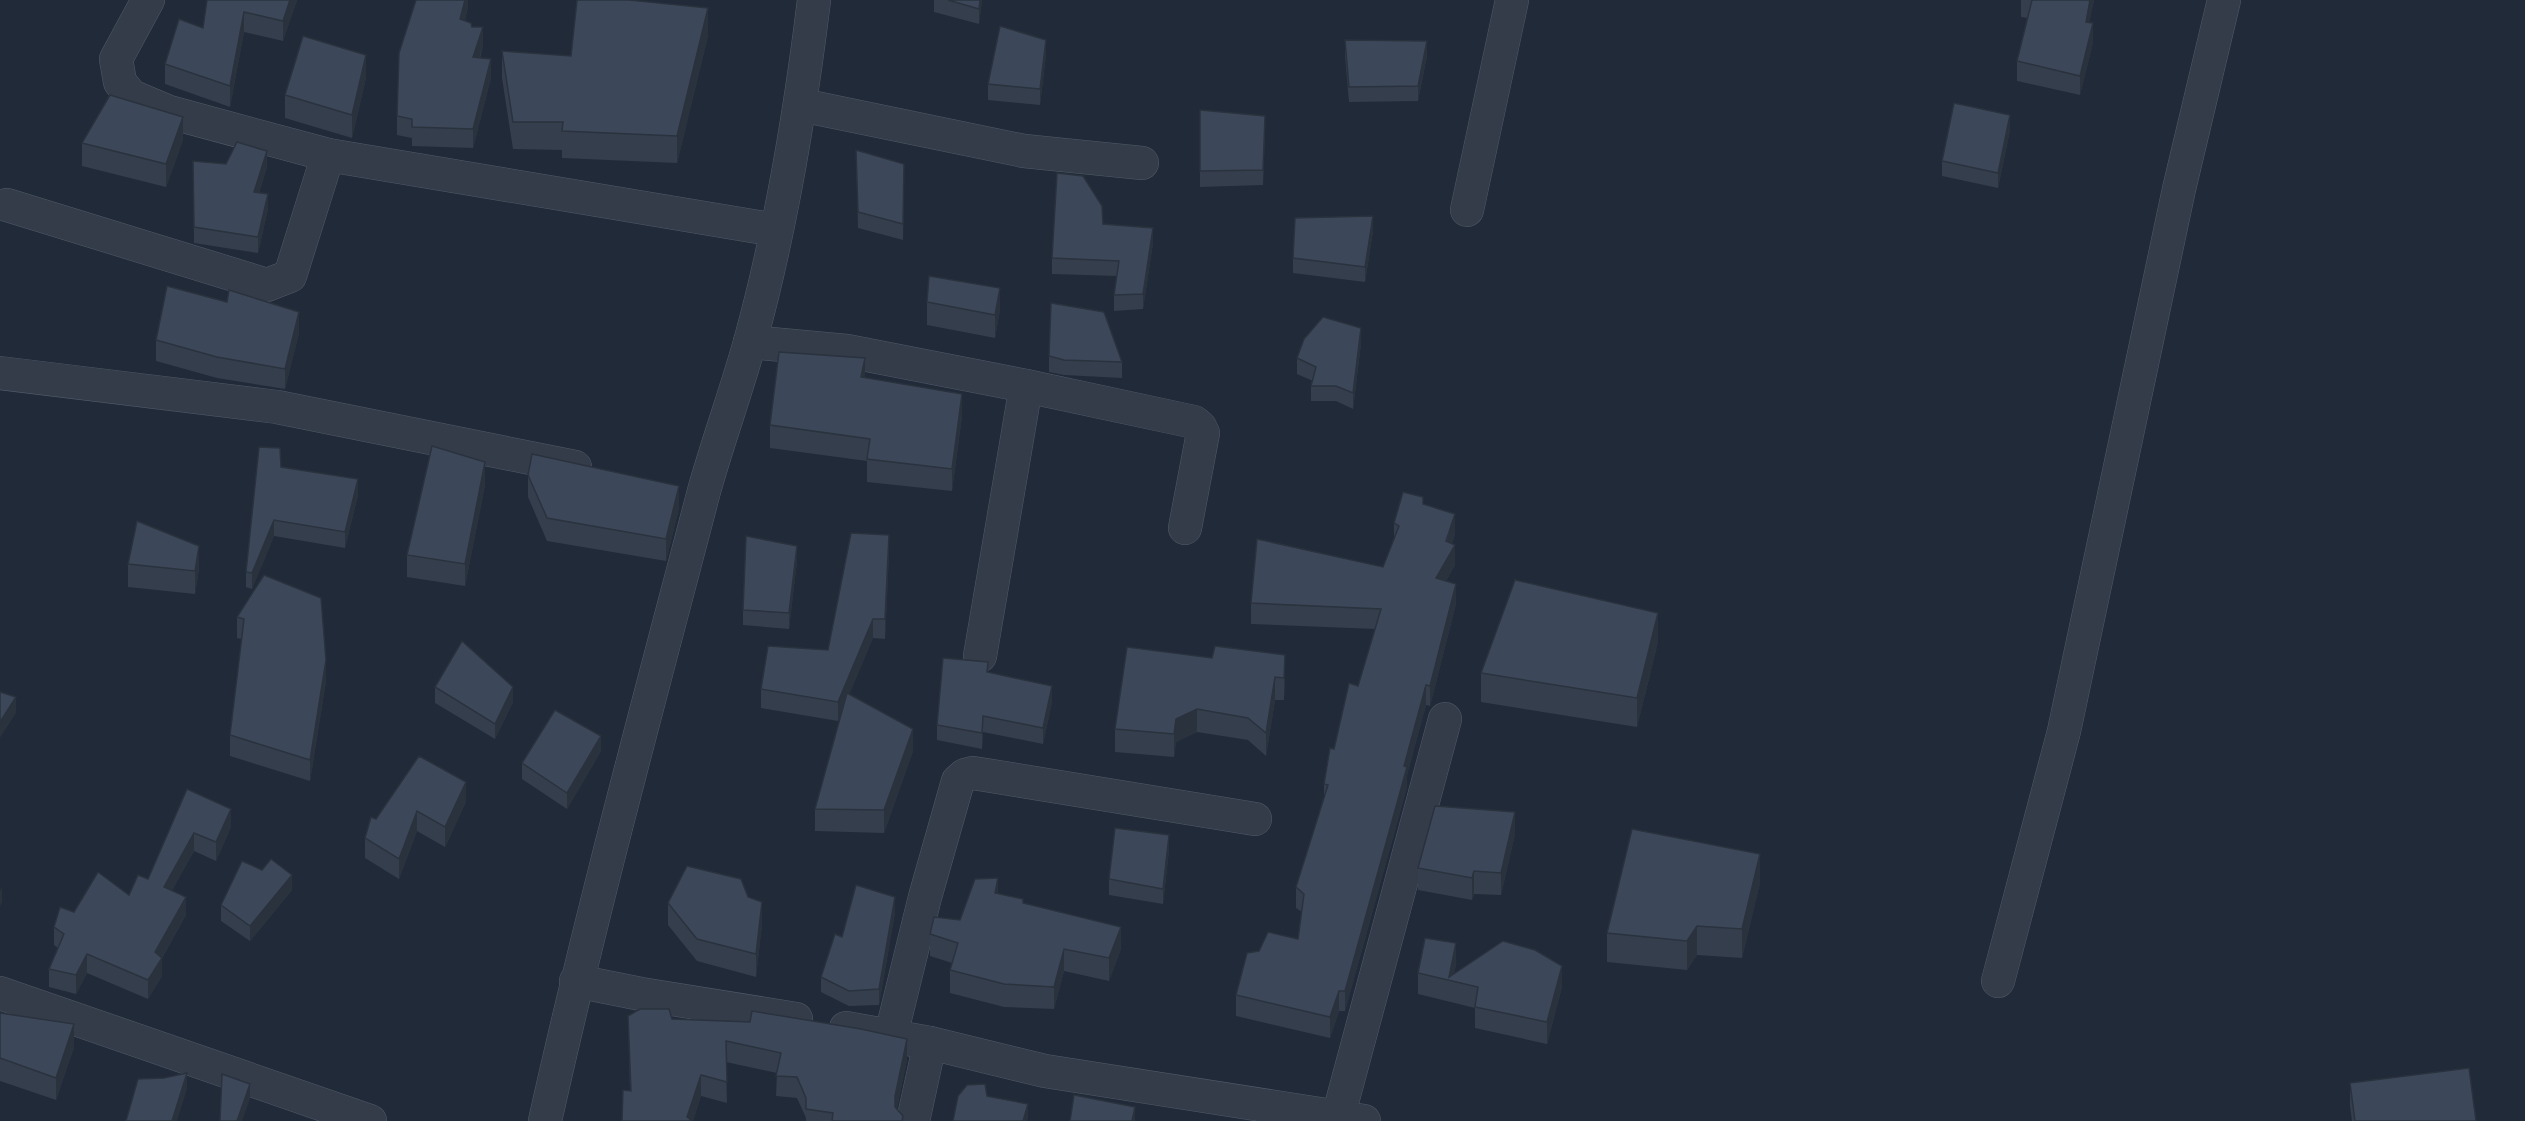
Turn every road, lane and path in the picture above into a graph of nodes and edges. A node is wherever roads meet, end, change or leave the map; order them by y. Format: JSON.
{"nodes":[{"id":1,"x":148,"y":0,"type":"edge"},
{"id":2,"x":814,"y":0,"type":"edge"},
{"id":3,"x":1512,"y":0,"type":"edge"},
{"id":4,"x":2224,"y":0,"type":"edge"},
{"id":5,"x":801,"y":105,"type":"junction"},
{"id":6,"x":328,"y":155,"type":"junction"},
{"id":7,"x":1142,"y":163,"type":"dead end"},
{"id":8,"x":7,"y":205,"type":"dead end"},
{"id":9,"x":1467,"y":210,"type":"dead end"},
{"id":10,"x":776,"y":230,"type":"junction"},
{"id":11,"x":750,"y":342,"type":"junction"},
{"id":12,"x":0,"y":373,"type":"edge"},
{"id":13,"x":1026,"y":386,"type":"junction"},
{"id":14,"x":609,"y":474,"type":"edge"},
{"id":15,"x":1185,"y":528,"type":"dead end"},
{"id":16,"x":980,"y":656,"type":"dead end"},
{"id":17,"x":1445,"y":719,"type":"dead end"},
{"id":18,"x":1255,"y":819,"type":"dead end"},
{"id":19,"x":576,"y":981,"type":"junction"},
{"id":20,"x":1998,"y":981,"type":"dead end"},
{"id":21,"x":0,"y":993,"type":"edge"},
{"id":22,"x":891,"y":1035,"type":"junction"},
{"id":23,"x":930,"y":1043,"type":"junction"},
{"id":24,"x":1205,"y":1109,"type":"edge"},
{"id":25,"x":1346,"y":1120,"type":"edge"},
{"id":26,"x":370,"y":1121,"type":"edge"},
{"id":27,"x":545,"y":1121,"type":"edge"},
{"id":28,"x":913,"y":1121,"type":"edge"}],
"edges":[{"from":1,"to":6,"type":"street"},
{"from":2,"to":5,"type":"street"},
{"from":3,"to":9,"type":"street"},
{"from":4,"to":20,"type":"street"},
{"from":5,"to":7,"type":"street"},
{"from":5,"to":10,"type":"street"},
{"from":6,"to":8,"type":"street"},
{"from":6,"to":10,"type":"street"},
{"from":10,"to":11,"type":"street"},
{"from":11,"to":13,"type":"street"},
{"from":11,"to":19,"type":"street"},
{"from":12,"to":14,"type":"street"},
{"from":13,"to":15,"type":"street"},
{"from":13,"to":16,"type":"street"},
{"from":17,"to":25,"type":"street"},
{"from":18,"to":22,"type":"street"},
{"from":19,"to":22,"type":"street"},
{"from":19,"to":27,"type":"street"},
{"from":21,"to":26,"type":"street"},
{"from":22,"to":23,"type":"street"},
{"from":23,"to":24,"type":"street"},
{"from":23,"to":28,"type":"street"},
{"from":24,"to":25,"type":"street"}]}
